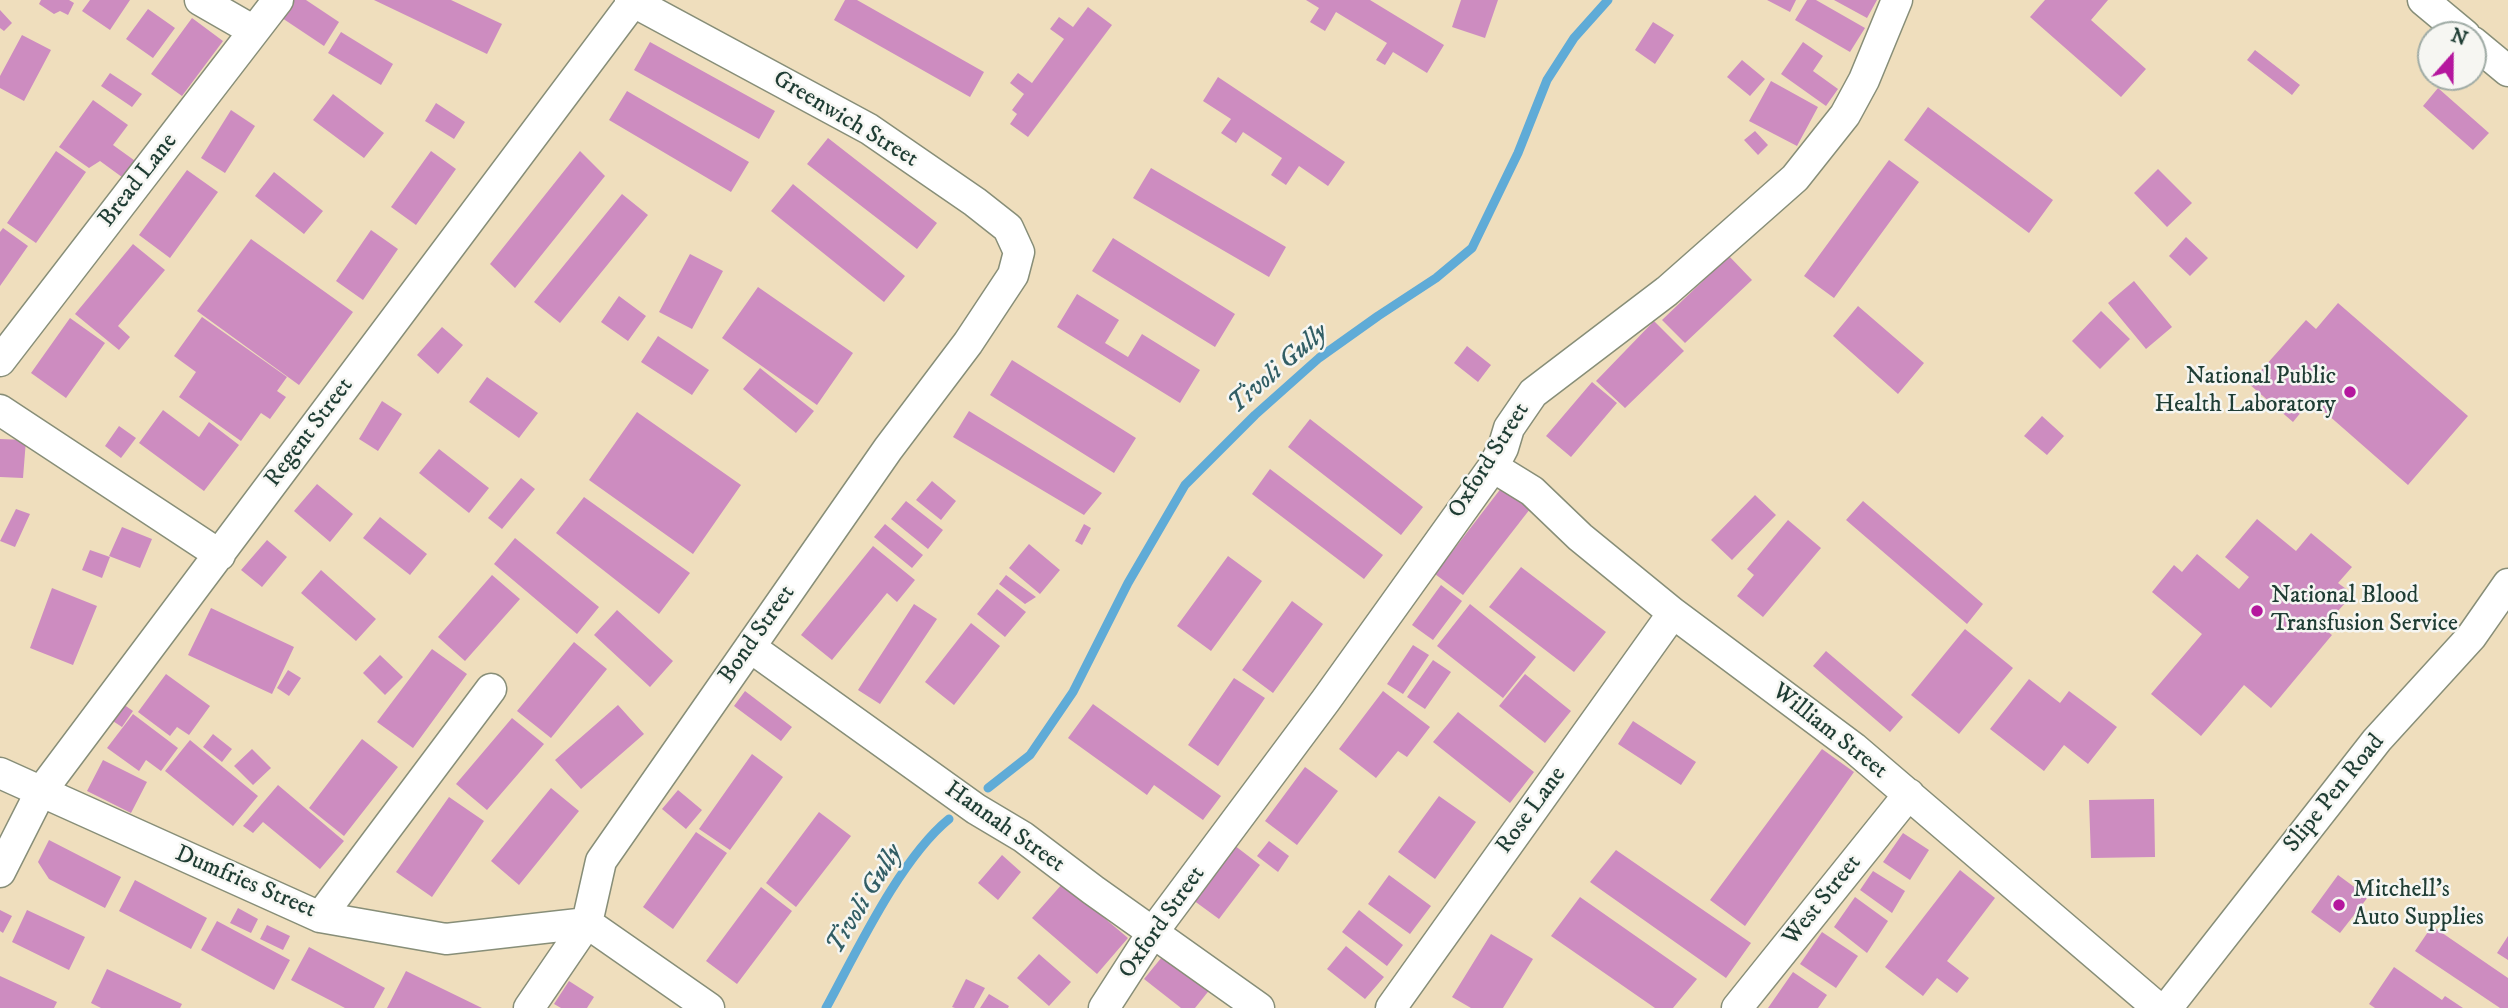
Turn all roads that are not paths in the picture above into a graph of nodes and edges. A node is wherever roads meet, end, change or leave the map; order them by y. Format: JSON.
{"nodes":[{"id":1,"x":200,"y":0,"type":"edge"},
{"id":2,"x":278,"y":0,"type":"edge"},
{"id":3,"x":1897,"y":0,"type":"edge"},
{"id":4,"x":2423,"y":0,"type":"edge"},
{"id":5,"x":631,"y":1,"type":"edge"},
{"id":6,"x":2448,"y":21,"type":"edge"},
{"id":7,"x":254,"y":32,"type":"junction"},
{"id":8,"x":2487,"y":54,"type":"edge"},
{"id":9,"x":2508,"y":71,"type":"edge"},
{"id":10,"x":1013,"y":275,"type":"joint"},
{"id":11,"x":0,"y":361,"type":"edge"},
{"id":12,"x":0,"y":410,"type":"edge"},
{"id":13,"x":1493,"y":467,"type":"junction"},
{"id":14,"x":220,"y":555,"type":"junction"},
{"id":15,"x":2508,"y":584,"type":"edge"},
{"id":16,"x":1673,"y":613,"type":"junction"},
{"id":17,"x":750,"y":647,"type":"junction"},
{"id":18,"x":491,"y":689,"type":"dead end"},
{"id":19,"x":0,"y":773,"type":"edge"},
{"id":20,"x":40,"y":793,"type":"junction"},
{"id":21,"x":1909,"y":794,"type":"junction"},
{"id":22,"x":0,"y":872,"type":"edge"},
{"id":23,"x":320,"y":917,"type":"junction"},
{"id":24,"x":587,"y":923,"type":"junction"},
{"id":25,"x":1153,"y":932,"type":"junction"},
{"id":26,"x":528,"y":1008,"type":"edge"},
{"id":27,"x":709,"y":1008,"type":"edge"},
{"id":28,"x":1104,"y":1008,"type":"edge"},
{"id":29,"x":1259,"y":1008,"type":"edge"},
{"id":30,"x":1391,"y":1008,"type":"edge"},
{"id":31,"x":1737,"y":1008,"type":"edge"},
{"id":32,"x":2158,"y":1008,"type":"edge"},
{"id":33,"x":2167,"y":1008,"type":"edge"}],
"edges":[{"from":1,"to":7,"type":"street"},
{"from":2,"to":7,"type":"street","name":"Bread Lane"},
{"from":3,"to":13,"type":"street","name":"Oxford Street"},
{"from":4,"to":6,"type":"street"},
{"from":5,"to":10,"type":"street","name":"Greenwich Street"},
{"from":5,"to":14,"type":"street","name":"Regent Street"},
{"from":7,"to":11,"type":"street","name":"Bread Lane"},
{"from":8,"to":9,"type":"street"},
{"from":10,"to":17,"type":"street","name":"Bond Street"},
{"from":12,"to":14,"type":"street"},
{"from":13,"to":16,"type":"street","name":"William Street"},
{"from":13,"to":25,"type":"street","name":"Oxford Street"},
{"from":14,"to":20,"type":"street","name":"Regent Street"},
{"from":15,"to":33,"type":"street","name":"Slipe Pen Road"},
{"from":16,"to":21,"type":"street","name":"William Street"},
{"from":16,"to":30,"type":"street","name":"Rose Lane"},
{"from":17,"to":24,"type":"street","name":"Bond Street"},
{"from":17,"to":25,"type":"street","name":"Hannah Street"},
{"from":18,"to":23,"type":"street"},
{"from":19,"to":20,"type":"street","name":"Dumfries Street"},
{"from":20,"to":22,"type":"street","name":"Regent Street"},
{"from":20,"to":23,"type":"street","name":"Dumfries Street"},
{"from":21,"to":31,"type":"street","name":"West Street"},
{"from":21,"to":32,"type":"street","name":"William Street"},
{"from":23,"to":24,"type":"street","name":"Dumfries Street"},
{"from":24,"to":26,"type":"street","name":"Bond Street"},
{"from":24,"to":27,"type":"street"},
{"from":25,"to":28,"type":"street","name":"Oxford Street"},
{"from":25,"to":29,"type":"street","name":"Hannah Street"}]}
